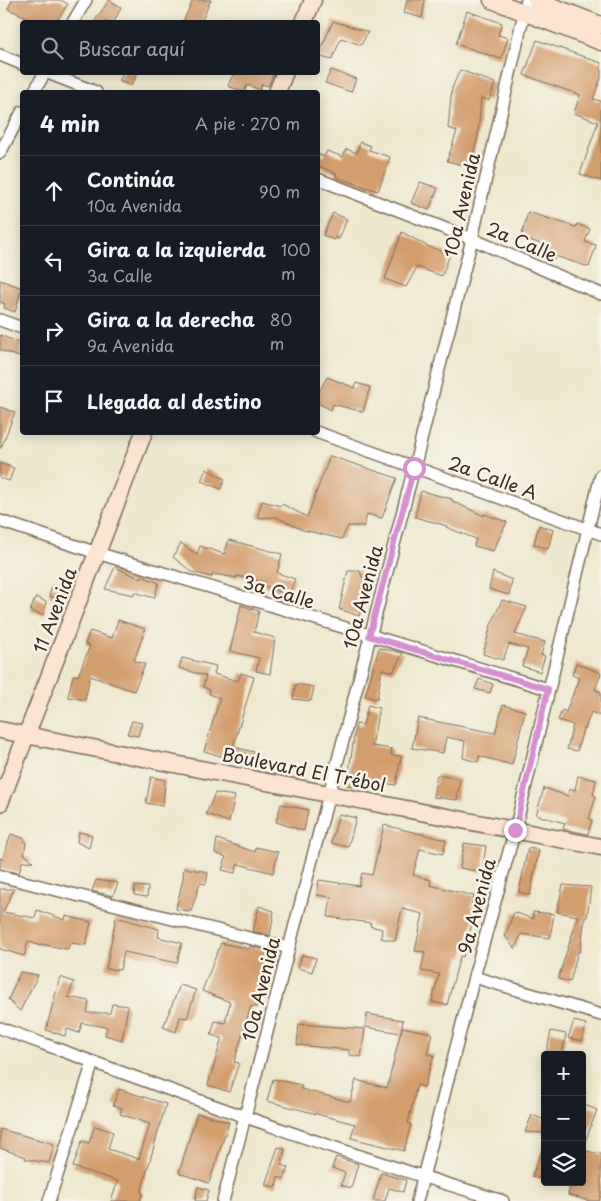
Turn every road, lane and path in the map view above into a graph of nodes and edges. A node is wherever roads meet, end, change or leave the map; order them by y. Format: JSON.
{"nodes":[{"id":1,"x":86,"y":0,"type":"edge"},
{"id":2,"x":313,"y":0,"type":"edge"},
{"id":3,"x":492,"y":0,"type":"edge"},
{"id":4,"x":536,"y":0,"type":"edge"},
{"id":5,"x":526,"y":6,"type":"edge"},
{"id":6,"x":74,"y":20,"type":"edge"},
{"id":7,"x":305,"y":20,"type":"edge"},
{"id":8,"x":601,"y":25,"type":"edge"},
{"id":9,"x":601,"y":42,"type":"edge"},
{"id":10,"x":0,"y":55,"type":"edge"},
{"id":11,"x":20,"y":63,"type":"edge"},
{"id":12,"x":44,"y":75,"type":"edge"},
{"id":13,"x":50,"y":75,"type":"edge"},
{"id":14,"x":284,"y":75,"type":"edge"},
{"id":15,"x":35,"y":90,"type":"edge"},
{"id":16,"x":91,"y":90,"type":"edge"},
{"id":17,"x":278,"y":90,"type":"edge"},
{"id":18,"x":20,"y":116,"type":"edge"},
{"id":19,"x":0,"y":153,"type":"edge"},
{"id":20,"x":320,"y":180,"type":"edge"},
{"id":21,"x":472,"y":239,"type":"junction"},
{"id":22,"x":601,"y":294,"type":"edge"},
{"id":23,"x":0,"y":320,"type":"edge"},
{"id":24,"x":20,"y":327,"type":"edge"},
{"id":25,"x":320,"y":433,"type":"edge"},
{"id":26,"x":143,"y":435,"type":"edge"},
{"id":27,"x":414,"y":468,"type":"junction"},
{"id":28,"x":601,"y":475,"type":"edge"},
{"id":29,"x":0,"y":521,"type":"edge"},
{"id":30,"x":587,"y":529,"type":"junction"},
{"id":31,"x":601,"y":534,"type":"edge"},
{"id":32,"x":97,"y":554,"type":"junction"},
{"id":33,"x":369,"y":636,"type":"junction"},
{"id":34,"x":548,"y":689,"type":"junction"},
{"id":35,"x":0,"y":730,"type":"edge"},
{"id":36,"x":26,"y":735,"type":"junction"},
{"id":37,"x":328,"y":794,"type":"junction"},
{"id":38,"x":0,"y":803,"type":"edge"},
{"id":39,"x":515,"y":830,"type":"junction"},
{"id":40,"x":601,"y":847,"type":"edge"},
{"id":41,"x":0,"y":876,"type":"edge"},
{"id":42,"x":289,"y":948,"type":"junction"},
{"id":43,"x":474,"y":977,"type":"junction"},
{"id":44,"x":601,"y":1015,"type":"edge"},
{"id":45,"x":0,"y":1028,"type":"edge"},
{"id":46,"x":93,"y":1062,"type":"junction"},
{"id":47,"x":245,"y":1118,"type":"junction"},
{"id":48,"x":423,"y":1178,"type":"junction"},
{"id":49,"x":49,"y":1201,"type":"edge"},
{"id":50,"x":223,"y":1201,"type":"edge"},
{"id":51,"x":417,"y":1201,"type":"edge"},
{"id":52,"x":503,"y":1201,"type":"edge"}],
"edges":[{"from":1,"to":6,"type":"street"},
{"from":2,"to":7,"type":"street"},
{"from":3,"to":5,"type":"street"},
{"from":4,"to":8,"type":"street"},
{"from":5,"to":9,"type":"street"},
{"from":5,"to":21,"type":"street","name":"10a Avenida"},
{"from":10,"to":11,"type":"street"},
{"from":12,"to":15,"type":"street"},
{"from":13,"to":16,"type":"street"},
{"from":14,"to":17,"type":"street"},
{"from":18,"to":19,"type":"street"},
{"from":20,"to":21,"type":"street","name":"2a Calle"},
{"from":21,"to":22,"type":"street","name":"2a Calle"},
{"from":21,"to":27,"type":"street","name":"10a Avenida"},
{"from":23,"to":24,"type":"street"},
{"from":25,"to":27,"type":"street","name":"2a Calle A"},
{"from":26,"to":32,"type":"street","name":"11 Avenida"},
{"from":27,"to":30,"type":"street","name":"2a Calle A"},
{"from":27,"to":33,"type":"street","name":"10a Avenida"},
{"from":28,"to":30,"type":"street","name":"9a Avenida"},
{"from":29,"to":32,"type":"street","name":"3a Calle"},
{"from":30,"to":31,"type":"street","name":"2a Calle A"},
{"from":30,"to":34,"type":"street","name":"9a Avenida"},
{"from":32,"to":33,"type":"street","name":"3a Calle"},
{"from":32,"to":36,"type":"street","name":"11 Avenida"},
{"from":33,"to":34,"type":"street","name":"3a Calle"},
{"from":33,"to":37,"type":"street","name":"10a Avenida"},
{"from":34,"to":39,"type":"street","name":"9a Avenida"},
{"from":35,"to":36,"type":"street","name":"Boulevard El Trébol"},
{"from":36,"to":37,"type":"street","name":"Boulevard El Trébol"},
{"from":36,"to":38,"type":"street","name":"11 Avenida"},
{"from":37,"to":39,"type":"street","name":"Boulevard El Trébol"},
{"from":37,"to":42,"type":"street","name":"10a Avenida"},
{"from":39,"to":40,"type":"street","name":"Boulevard El Trébol"},
{"from":39,"to":43,"type":"street","name":"9a Avenida"},
{"from":41,"to":42,"type":"street"},
{"from":42,"to":47,"type":"street","name":"10a Avenida"},
{"from":43,"to":44,"type":"street"},
{"from":43,"to":48,"type":"street","name":"9a Avenida"},
{"from":45,"to":46,"type":"street"},
{"from":46,"to":47,"type":"street"},
{"from":46,"to":49,"type":"street"},
{"from":47,"to":48,"type":"street"},
{"from":47,"to":50,"type":"street","name":"10a Avenida"},
{"from":48,"to":51,"type":"street","name":"9a Avenida"},
{"from":48,"to":52,"type":"street"}]}
